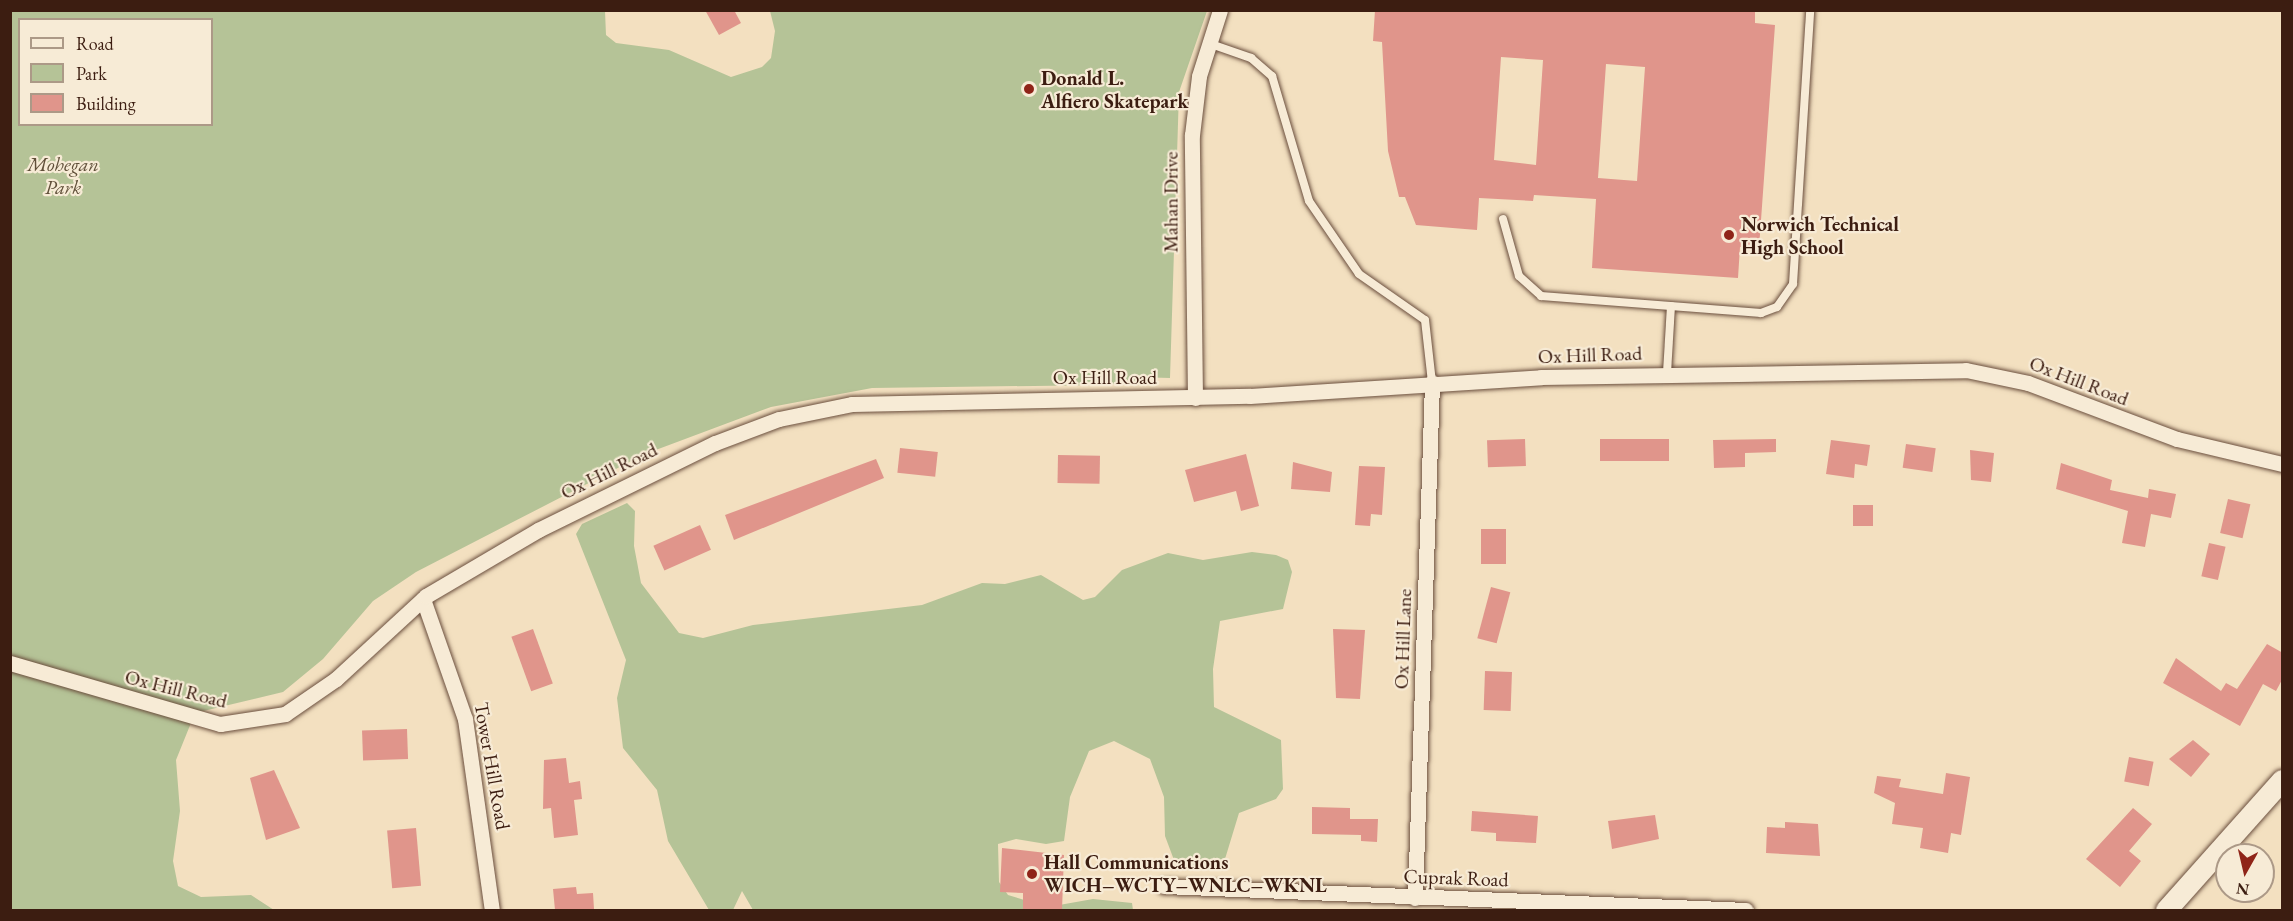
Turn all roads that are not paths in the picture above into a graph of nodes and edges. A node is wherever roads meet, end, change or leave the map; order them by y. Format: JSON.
{"nodes":[{"id":1,"x":1220,"y":10,"type":"edge"},
{"id":2,"x":1809,"y":10,"type":"edge"},
{"id":3,"x":1208,"y":43,"type":"junction"},
{"id":4,"x":1503,"y":219,"type":"dead end"},
{"id":5,"x":1671,"y":306,"type":"junction"},
{"id":6,"x":1667,"y":373,"type":"junction"},
{"id":7,"x":1432,"y":382,"type":"junction"},
{"id":8,"x":1195,"y":398,"type":"junction"},
{"id":9,"x":2283,"y":464,"type":"edge"},
{"id":10,"x":423,"y":599,"type":"junction"},
{"id":11,"x":10,"y":663,"type":"edge"},
{"id":12,"x":2283,"y":780,"type":"edge"},
{"id":13,"x":1164,"y":886,"type":"dead end"},
{"id":14,"x":1415,"y":898,"type":"junction"},
{"id":15,"x":492,"y":910,"type":"edge"},
{"id":16,"x":1746,"y":910,"type":"edge"},
{"id":17,"x":2166,"y":910,"type":"edge"}],
"edges":[{"from":1,"to":3,"type":"street","name":"Mahan Drive"},
{"from":2,"to":5,"type":"lane"},
{"from":3,"to":7,"type":"lane"},
{"from":3,"to":8,"type":"street","name":"Mahan Drive"},
{"from":4,"to":5,"type":"lane"},
{"from":5,"to":6,"type":"lane"},
{"from":6,"to":7,"type":"street","name":"Ox Hill Road"},
{"from":6,"to":9,"type":"street","name":"Ox Hill Road"},
{"from":7,"to":8,"type":"street","name":"Ox Hill Road"},
{"from":7,"to":14,"type":"street","name":"Ox Hill Lane"},
{"from":8,"to":10,"type":"street","name":"Ox Hill Road"},
{"from":10,"to":11,"type":"street","name":"Ox Hill Road"},
{"from":10,"to":15,"type":"street","name":"Tower Hill Road"},
{"from":12,"to":17,"type":"main road"},
{"from":13,"to":14,"type":"street","name":"Cuprak Road"},
{"from":14,"to":16,"type":"street","name":"Cuprak Road"}]}
